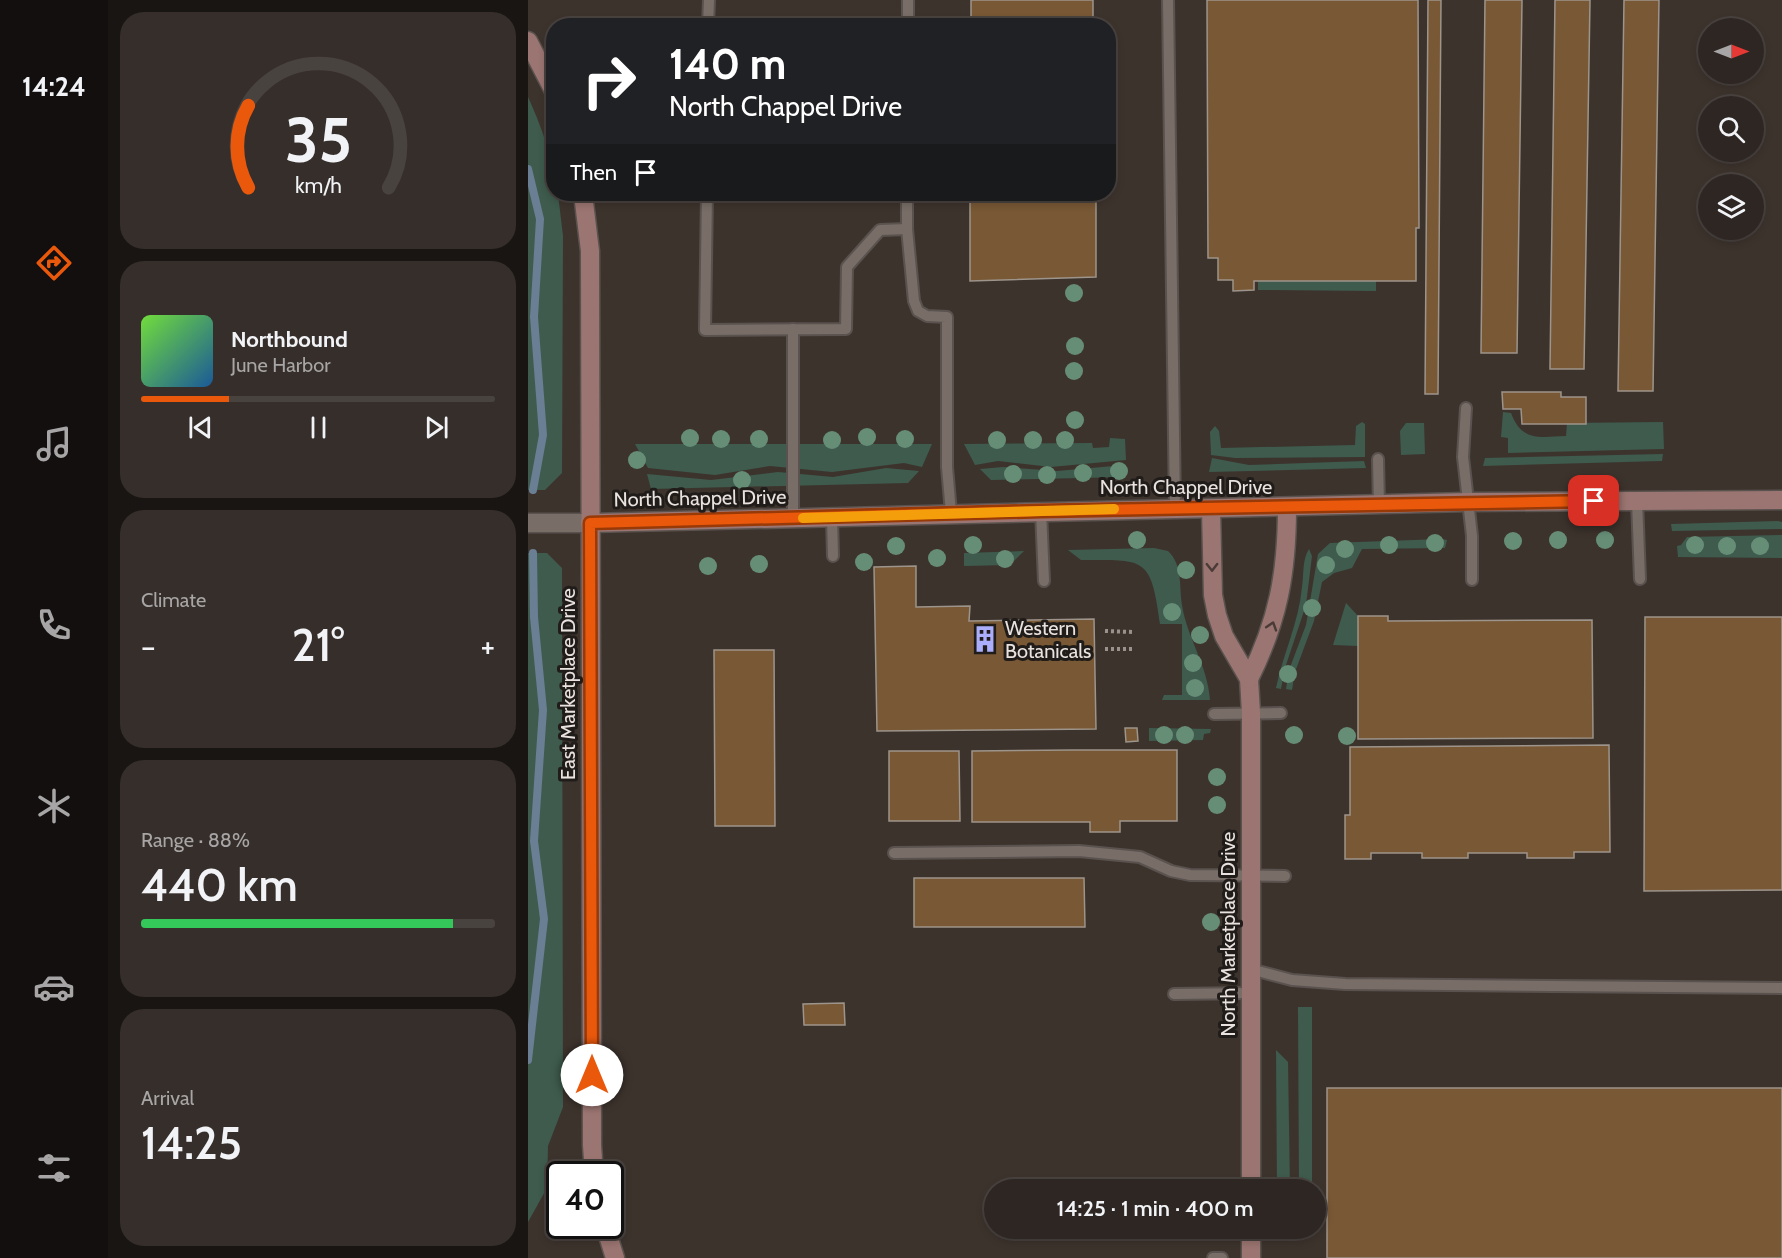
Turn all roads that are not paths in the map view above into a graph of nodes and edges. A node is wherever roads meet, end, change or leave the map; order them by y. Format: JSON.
{"nodes":[{"id":1,"x":709,"y":0,"type":"edge"},
{"id":2,"x":908,"y":0,"type":"edge"},
{"id":3,"x":1168,"y":0,"type":"edge"},
{"id":4,"x":708,"y":18,"type":"edge"},
{"id":5,"x":908,"y":18,"type":"edge"},
{"id":6,"x":528,"y":41,"type":"edge"},
{"id":7,"x":546,"y":76,"type":"edge"},
{"id":8,"x":584,"y":201,"type":"edge"},
{"id":9,"x":707,"y":201,"type":"edge"},
{"id":10,"x":907,"y":201,"type":"edge"},
{"id":11,"x":907,"y":229,"type":"junction"},
{"id":12,"x":793,"y":329,"type":"junction"},
{"id":13,"x":1466,"y":408,"type":"dead end"},
{"id":14,"x":1378,"y":459,"type":"dead end"},
{"id":15,"x":1637,"y":501,"type":"junction"},
{"id":16,"x":1782,"y":501,"type":"edge"},
{"id":17,"x":1467,"y":502,"type":"junction"},
{"id":18,"x":1380,"y":506,"type":"junction"},
{"id":19,"x":1287,"y":508,"type":"junction"},
{"id":20,"x":1174,"y":509,"type":"junction"},
{"id":21,"x":1211,"y":509,"type":"junction"},
{"id":22,"x":1041,"y":511,"type":"junction"},
{"id":23,"x":951,"y":513,"type":"junction"},
{"id":24,"x":832,"y":517,"type":"junction"},
{"id":25,"x":793,"y":518,"type":"junction"},
{"id":26,"x":528,"y":523,"type":"edge"},
{"id":27,"x":590,"y":523,"type":"junction"},
{"id":28,"x":833,"y":556,"type":"dead end"},
{"id":29,"x":1640,"y":579,"type":"dead end"},
{"id":30,"x":1472,"y":580,"type":"dead end"},
{"id":31,"x":1044,"y":581,"type":"dead end"},
{"id":32,"x":1249,"y":679,"type":"junction"},
{"id":33,"x":1251,"y":713,"type":"junction"},
{"id":34,"x":1281,"y":713,"type":"dead end"},
{"id":35,"x":1214,"y":714,"type":"dead end"},
{"id":36,"x":894,"y":853,"type":"dead end"},
{"id":37,"x":1252,"y":876,"type":"junction"},
{"id":38,"x":1285,"y":876,"type":"dead end"},
{"id":39,"x":1250,"y":969,"type":"junction"},
{"id":40,"x":1782,"y":988,"type":"edge"},
{"id":41,"x":1250,"y":993,"type":"junction"},
{"id":42,"x":1174,"y":994,"type":"dead end"},
{"id":43,"x":593,"y":1161,"type":"edge"},
{"id":44,"x":1251,"y":1179,"type":"edge"},
{"id":45,"x":609,"y":1239,"type":"edge"},
{"id":46,"x":1251,"y":1239,"type":"edge"},
{"id":47,"x":615,"y":1258,"type":"edge"},
{"id":48,"x":1213,"y":1258,"type":"edge"},
{"id":49,"x":1222,"y":1258,"type":"edge"},
{"id":50,"x":1251,"y":1258,"type":"edge"}],
"edges":[{"from":1,"to":4,"type":"lane"},
{"from":2,"to":5,"type":"lane"},
{"from":3,"to":20,"type":"lane"},
{"from":6,"to":7,"type":"street"},
{"from":8,"to":27,"type":"street","name":"East Marketplace Drive"},
{"from":9,"to":12,"type":"lane"},
{"from":10,"to":11,"type":"lane"},
{"from":11,"to":12,"type":"lane"},
{"from":11,"to":23,"type":"lane"},
{"from":12,"to":25,"type":"lane"},
{"from":13,"to":17,"type":"lane"},
{"from":14,"to":18,"type":"lane"},
{"from":15,"to":16,"type":"street","name":"North Chappel Drive"},
{"from":15,"to":17,"type":"street","name":"North Chappel Drive"},
{"from":15,"to":29,"type":"lane"},
{"from":17,"to":18,"type":"street","name":"North Chappel Drive"},
{"from":17,"to":30,"type":"lane"},
{"from":18,"to":19,"type":"street","name":"North Chappel Drive"},
{"from":19,"to":21,"type":"street","name":"North Chappel Drive"},
{"from":32,"to":19,"type":"street","one_way":true},
{"from":20,"to":21,"type":"street","name":"North Chappel Drive"},
{"from":20,"to":22,"type":"street","name":"North Chappel Drive"},
{"from":21,"to":32,"type":"street","one_way":true},
{"from":22,"to":23,"type":"street","name":"North Chappel Drive"},
{"from":22,"to":31,"type":"lane"},
{"from":23,"to":24,"type":"street","name":"North Chappel Drive"},
{"from":24,"to":25,"type":"street","name":"North Chappel Drive"},
{"from":24,"to":28,"type":"lane"},
{"from":25,"to":27,"type":"street","name":"North Chappel Drive"},
{"from":26,"to":27,"type":"street"},
{"from":27,"to":43,"type":"street","name":"East Marketplace Drive"},
{"from":32,"to":33,"type":"street","name":"North Marketplace Drive"},
{"from":33,"to":34,"type":"lane"},
{"from":33,"to":35,"type":"lane"},
{"from":33,"to":37,"type":"street","name":"North Marketplace Drive"},
{"from":36,"to":37,"type":"lane"},
{"from":37,"to":38,"type":"lane"},
{"from":37,"to":39,"type":"street","name":"North Marketplace Drive"},
{"from":39,"to":40,"type":"lane"},
{"from":39,"to":41,"type":"street","name":"North Marketplace Drive"},
{"from":41,"to":42,"type":"lane"},
{"from":41,"to":44,"type":"street","name":"North Marketplace Drive"},
{"from":45,"to":47,"type":"street"},
{"from":46,"to":50,"type":"street"},
{"from":48,"to":49,"type":"lane"}]}
